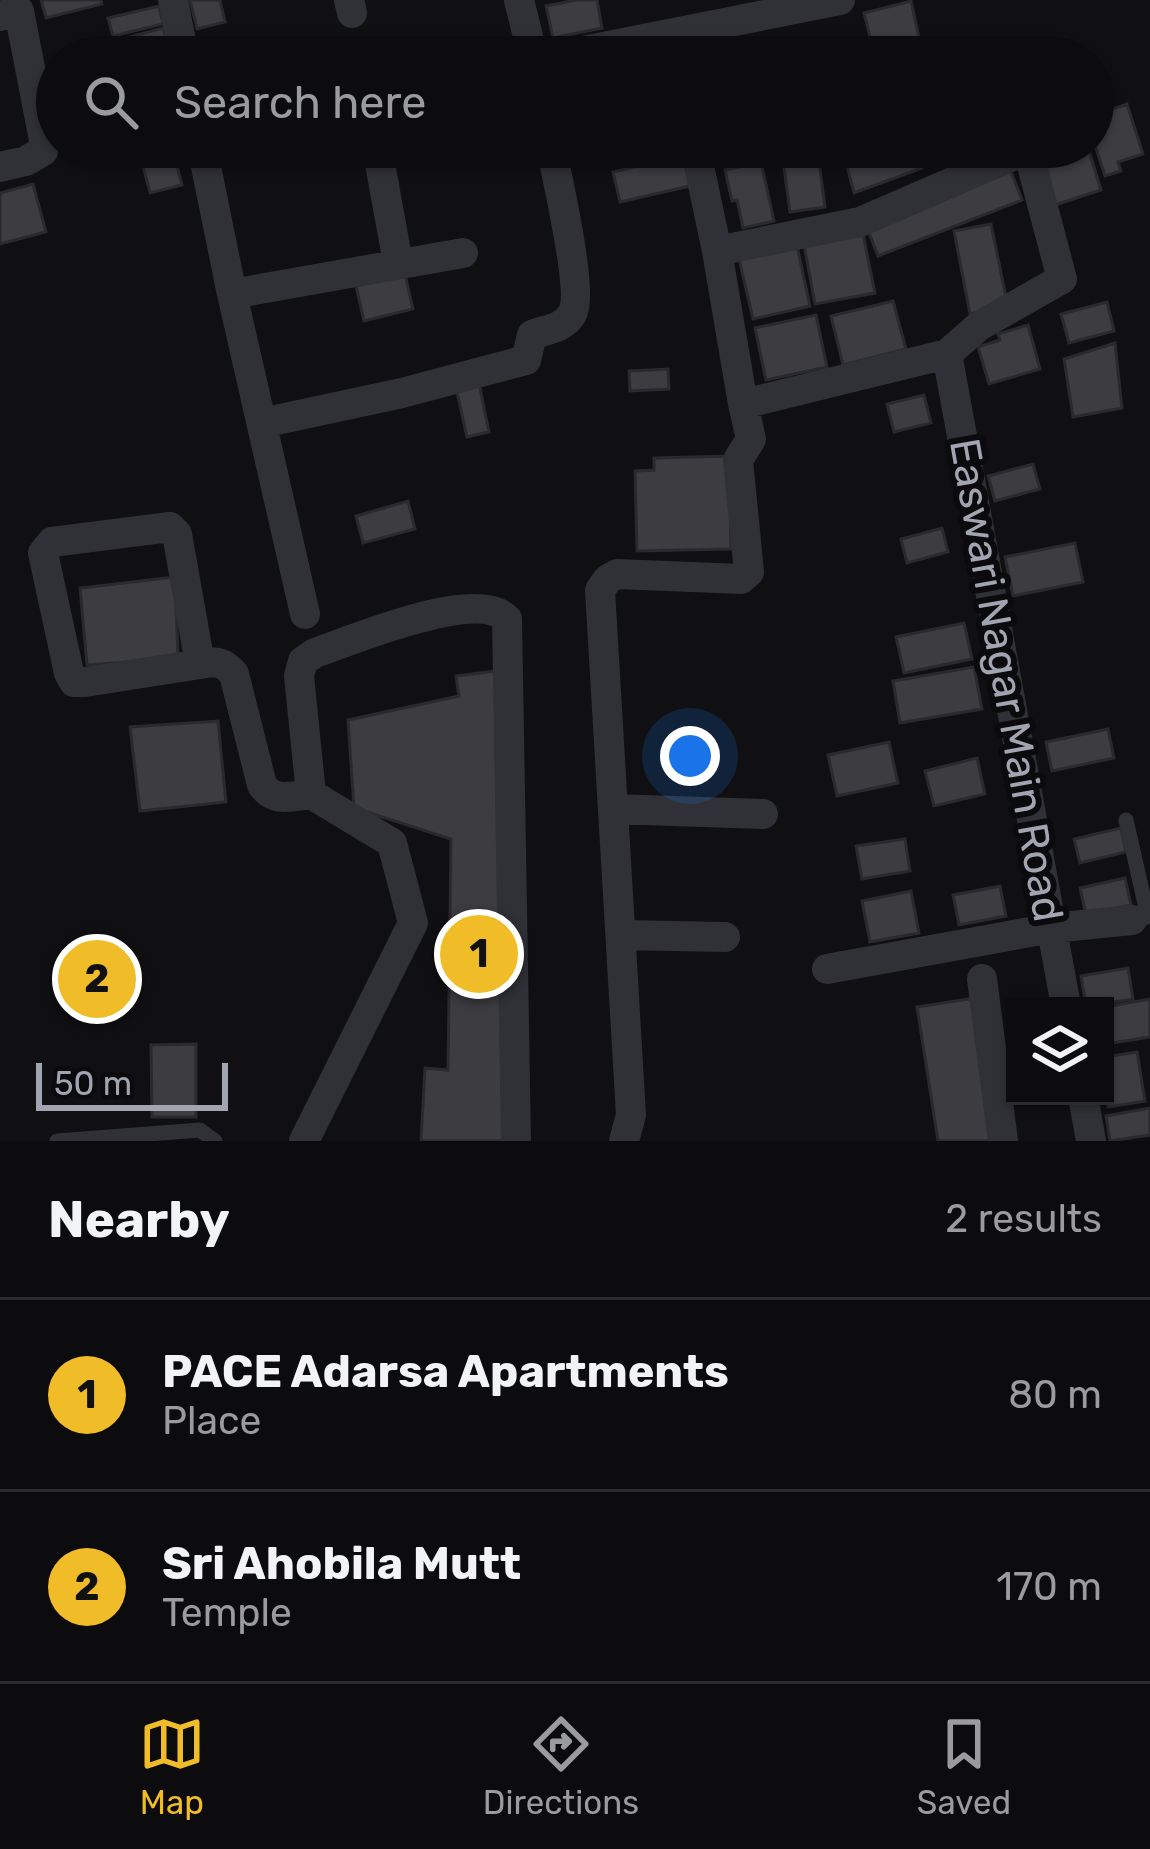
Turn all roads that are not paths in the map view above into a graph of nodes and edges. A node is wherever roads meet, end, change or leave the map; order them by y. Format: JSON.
{"nodes":[{"id":1,"x":172,"y":0,"type":"edge"},
{"id":2,"x":519,"y":0,"type":"edge"},
{"id":3,"x":840,"y":0,"type":"edge"},
{"id":4,"x":12,"y":9,"type":"edge"},
{"id":5,"x":750,"y":9,"type":"edge"},
{"id":6,"x":180,"y":36,"type":"edge"},
{"id":7,"x":528,"y":36,"type":"edge"},
{"id":8,"x":692,"y":36,"type":"edge"},
{"id":9,"x":36,"y":107,"type":"edge"},
{"id":10,"x":36,"y":157,"type":"edge"},
{"id":11,"x":0,"y":167,"type":"edge"},
{"id":12,"x":206,"y":168,"type":"edge"},
{"id":13,"x":381,"y":168,"type":"edge"},
{"id":14,"x":555,"y":168,"type":"edge"},
{"id":15,"x":700,"y":168,"type":"edge"},
{"id":16,"x":985,"y":168,"type":"edge"},
{"id":17,"x":1033,"y":168,"type":"edge"},
{"id":18,"x":718,"y":251,"type":"junction"},
{"id":19,"x":463,"y":253,"type":"dead end"},
{"id":20,"x":398,"y":263,"type":"junction"},
{"id":21,"x":232,"y":294,"type":"junction"},
{"id":22,"x":947,"y":354,"type":"junction"},
{"id":23,"x":742,"y":404,"type":"junction"},
{"id":24,"x":262,"y":423,"type":"junction"},
{"id":25,"x":305,"y":614,"type":"dead end"},
{"id":26,"x":200,"y":664,"type":"junction"},
{"id":27,"x":311,"y":794,"type":"junction"},
{"id":28,"x":614,"y":809,"type":"junction"},
{"id":29,"x":764,"y":814,"type":"dead end"},
{"id":30,"x":1126,"y":820,"type":"dead end"},
{"id":31,"x":1132,"y":920,"type":"joint"},
{"id":32,"x":1052,"y":928,"type":"junction"},
{"id":33,"x":622,"y":934,"type":"junction"},
{"id":34,"x":725,"y":937,"type":"dead end"},
{"id":35,"x":827,"y":969,"type":"dead end"},
{"id":36,"x":982,"y":979,"type":"dead end"},
{"id":37,"x":1064,"y":997,"type":"edge"},
{"id":38,"x":1085,"y":1105,"type":"edge"},
{"id":39,"x":57,"y":1141,"type":"edge"},
{"id":40,"x":215,"y":1141,"type":"edge"},
{"id":41,"x":304,"y":1141,"type":"edge"},
{"id":42,"x":516,"y":1141,"type":"edge"},
{"id":43,"x":624,"y":1141,"type":"edge"},
{"id":44,"x":1003,"y":1141,"type":"edge"},
{"id":45,"x":1091,"y":1141,"type":"edge"}],
"edges":[{"from":1,"to":6,"type":"street"},
{"from":2,"to":7,"type":"street"},
{"from":3,"to":5,"type":"street"},
{"from":4,"to":9,"type":"street"},
{"from":5,"to":8,"type":"street"},
{"from":10,"to":11,"type":"street"},
{"from":12,"to":21,"type":"street"},
{"from":13,"to":20,"type":"street"},
{"from":14,"to":24,"type":"street"},
{"from":15,"to":18,"type":"street"},
{"from":16,"to":18,"type":"street"},
{"from":17,"to":22,"type":"street"},
{"from":18,"to":23,"type":"street"},
{"from":19,"to":20,"type":"street"},
{"from":20,"to":21,"type":"street"},
{"from":21,"to":24,"type":"street"},
{"from":22,"to":23,"type":"street"},
{"from":22,"to":32,"type":"street","name":"Easwari Nagar Main Road"},
{"from":23,"to":28,"type":"street"},
{"from":24,"to":25,"type":"street"},
{"from":26,"to":26,"type":"street"},
{"from":26,"to":27,"type":"street"},
{"from":27,"to":41,"type":"street"},
{"from":27,"to":42,"type":"street"},
{"from":28,"to":29,"type":"street"},
{"from":28,"to":33,"type":"street"},
{"from":30,"to":31,"type":"lane"},
{"from":31,"to":32,"type":"street"},
{"from":32,"to":35,"type":"street"},
{"from":32,"to":37,"type":"street","name":"Easwari Nagar Main Road"},
{"from":33,"to":34,"type":"street"},
{"from":33,"to":43,"type":"street"},
{"from":36,"to":44,"type":"street"},
{"from":38,"to":45,"type":"street"},
{"from":39,"to":40,"type":"lane"}]}
